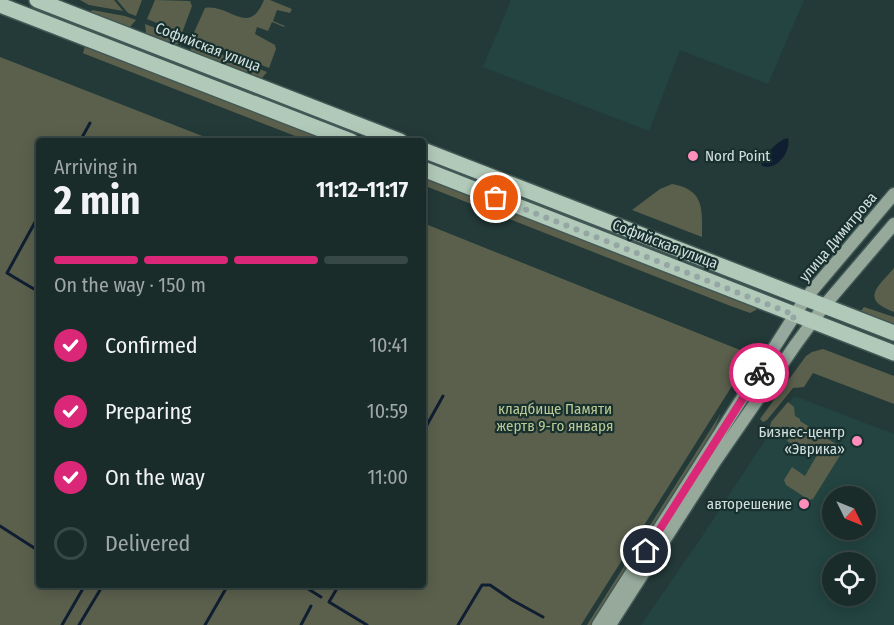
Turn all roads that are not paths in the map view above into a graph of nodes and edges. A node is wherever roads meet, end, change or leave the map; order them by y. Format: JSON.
{"nodes":[{"id":1,"x":37,"y":0,"type":"edge"},
{"id":2,"x":0,"y":5,"type":"edge"},
{"id":3,"x":343,"y":138,"type":"edge"},
{"id":4,"x":392,"y":138,"type":"edge"},
{"id":5,"x":426,"y":151,"type":"edge"},
{"id":6,"x":426,"y":170,"type":"edge"},
{"id":7,"x":894,"y":194,"type":"edge"},
{"id":8,"x":894,"y":224,"type":"edge"},
{"id":9,"x":805,"y":299,"type":"junction"},
{"id":10,"x":824,"y":306,"type":"junction"},
{"id":11,"x":795,"y":315,"type":"junction"},
{"id":12,"x":813,"y":321,"type":"junction"},
{"id":13,"x":894,"y":333,"type":"edge"},
{"id":14,"x":894,"y":353,"type":"edge"},
{"id":15,"x":598,"y":625,"type":"edge"},
{"id":16,"x":610,"y":625,"type":"edge"}],
"edges":[{"from":1,"to":4,"type":"main road","name":"Софийская улица"},
{"from":2,"to":3,"type":"main road"},
{"from":5,"to":9,"type":"main road","name":"Софийская улица"},
{"from":6,"to":11,"type":"main road","name":"Софийская улица"},
{"from":7,"to":9,"type":"main road","name":"улица Димитрова"},
{"from":8,"to":10,"type":"main road"},
{"from":9,"to":10,"type":"main road","name":"Софийская улица"},
{"from":9,"to":11,"type":"main road","name":"улица Димитрова"},
{"from":10,"to":12,"type":"main road"},
{"from":10,"to":13,"type":"main road","name":"Софийская улица"},
{"from":11,"to":12,"type":"main road","name":"Софийская улица"},
{"from":11,"to":15,"type":"main road","name":"улица Димитрова"},
{"from":12,"to":14,"type":"main road","name":"Софийская улица"},
{"from":12,"to":16,"type":"main road"}]}
